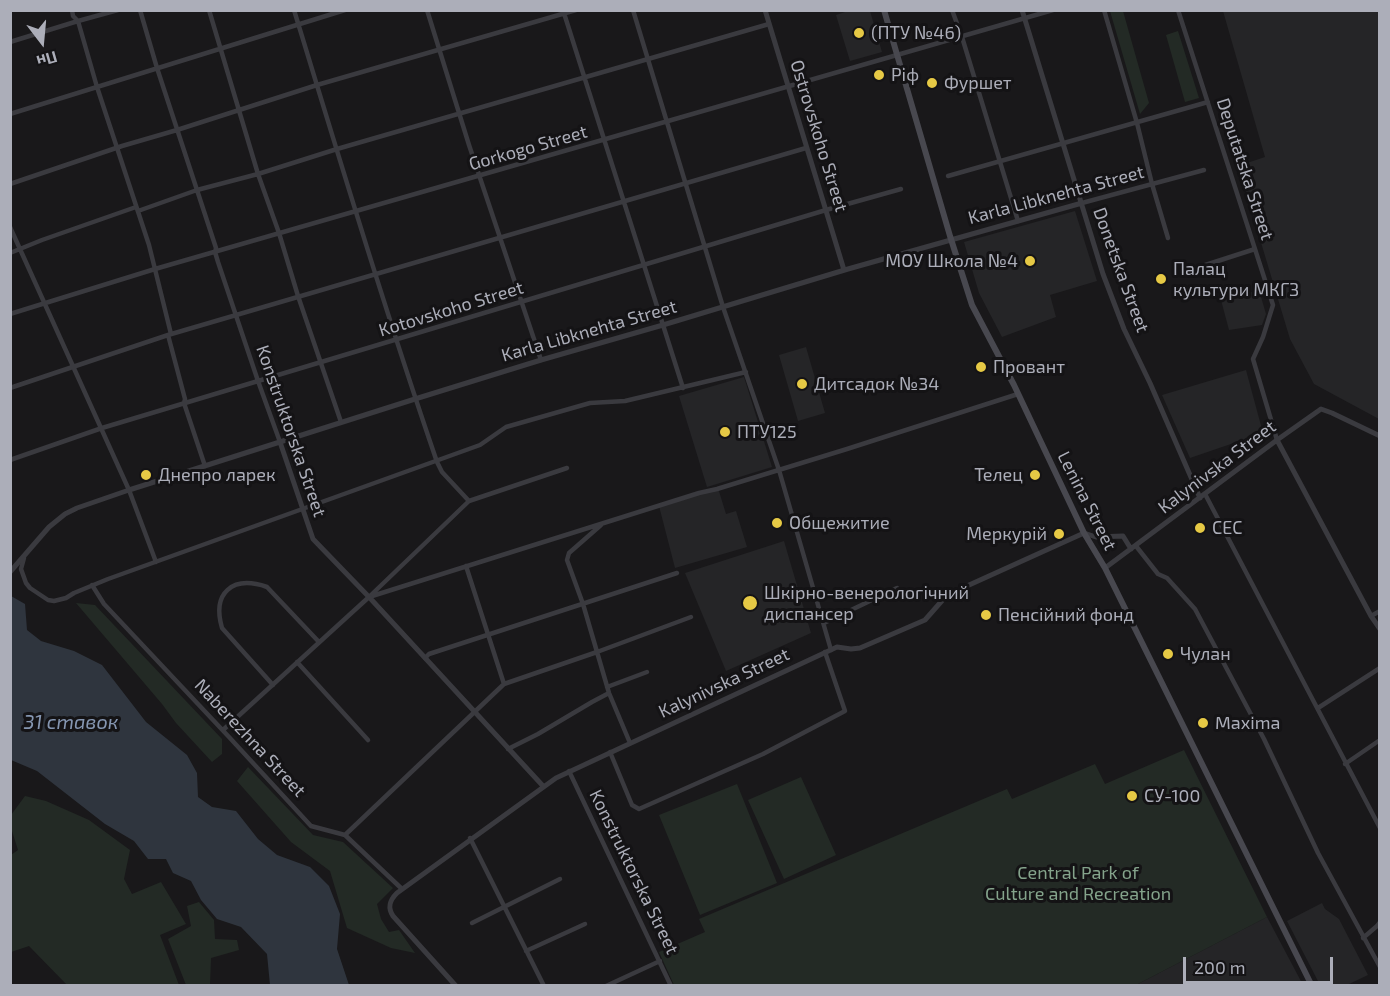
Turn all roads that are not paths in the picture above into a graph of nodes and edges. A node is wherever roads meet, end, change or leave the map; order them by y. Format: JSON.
{"nodes":[{"id":1,"x":72,"y":10,"type":"edge"},
{"id":2,"x":118,"y":10,"type":"edge"},
{"id":3,"x":140,"y":10,"type":"edge"},
{"id":4,"x":209,"y":10,"type":"edge"},
{"id":5,"x":294,"y":10,"type":"edge"},
{"id":6,"x":345,"y":10,"type":"edge"},
{"id":7,"x":427,"y":10,"type":"edge"},
{"id":8,"x":576,"y":10,"type":"edge"},
{"id":9,"x":633,"y":10,"type":"edge"},
{"id":10,"x":765,"y":10,"type":"edge"},
{"id":11,"x":884,"y":10,"type":"edge"},
{"id":12,"x":951,"y":10,"type":"edge"},
{"id":13,"x":1022,"y":10,"type":"edge"},
{"id":14,"x":1053,"y":10,"type":"edge"},
{"id":15,"x":1104,"y":10,"type":"edge"},
{"id":16,"x":1178,"y":10,"type":"edge"},
{"id":17,"x":564,"y":12,"type":"edge"},
{"id":18,"x":1025,"y":19,"type":"junction"},
{"id":19,"x":78,"y":21,"type":"junction"},
{"id":20,"x":769,"y":24,"type":"junction"},
{"id":21,"x":298,"y":25,"type":"junction"},
{"id":22,"x":962,"y":37,"type":"junction"},
{"id":23,"x":10,"y":42,"type":"edge"},
{"id":24,"x":220,"y":49,"type":"junction"},
{"id":25,"x":440,"y":50,"type":"junction"},
{"id":26,"x":897,"y":56,"type":"junction"},
{"id":27,"x":648,"y":59,"type":"junction"},
{"id":28,"x":157,"y":68,"type":"junction"},
{"id":29,"x":584,"y":77,"type":"junction"},
{"id":30,"x":317,"y":85,"type":"junction"},
{"id":31,"x":97,"y":87,"type":"junction"},
{"id":32,"x":787,"y":87,"type":"junction"},
{"id":33,"x":1208,"y":102,"type":"junction"},
{"id":34,"x":238,"y":111,"type":"junction"},
{"id":35,"x":10,"y":114,"type":"edge"},
{"id":36,"x":459,"y":114,"type":"junction"},
{"id":37,"x":667,"y":121,"type":"junction"},
{"id":38,"x":1137,"y":123,"type":"junction"},
{"id":39,"x":177,"y":130,"type":"junction"},
{"id":40,"x":604,"y":140,"type":"junction"},
{"id":41,"x":1063,"y":144,"type":"junction"},
{"id":42,"x":116,"y":148,"type":"junction"},
{"id":43,"x":806,"y":148,"type":"junction"},
{"id":44,"x":337,"y":149,"type":"junction"},
{"id":45,"x":1000,"y":161,"type":"junction"},
{"id":46,"x":1204,"y":170,"type":"dead end"},
{"id":47,"x":258,"y":174,"type":"junction"},
{"id":48,"x":478,"y":176,"type":"junction"},
{"id":49,"x":948,"y":176,"type":"dead end"},
{"id":50,"x":686,"y":183,"type":"junction"},
{"id":51,"x":10,"y":184,"type":"edge"},
{"id":52,"x":1152,"y":184,"type":"junction"},
{"id":53,"x":901,"y":189,"type":"dead end"},
{"id":54,"x":197,"y":190,"type":"junction"},
{"id":55,"x":624,"y":201,"type":"junction"},
{"id":56,"x":1082,"y":203,"type":"junction"},
{"id":57,"x":137,"y":209,"type":"junction"},
{"id":58,"x":826,"y":210,"type":"junction"},
{"id":59,"x":356,"y":211,"type":"junction"},
{"id":60,"x":1018,"y":221,"type":"junction"},
{"id":61,"x":10,"y":227,"type":"edge"},
{"id":62,"x":279,"y":233,"type":"junction"},
{"id":63,"x":499,"y":238,"type":"junction"},
{"id":64,"x":1168,"y":238,"type":"dead end"},
{"id":65,"x":951,"y":239,"type":"junction"},
{"id":66,"x":705,"y":247,"type":"junction"},
{"id":67,"x":21,"y":249,"type":"junction"},
{"id":68,"x":1256,"y":249,"type":"junction"},
{"id":69,"x":215,"y":252,"type":"junction"},
{"id":70,"x":10,"y":253,"type":"edge"},
{"id":71,"x":644,"y":265,"type":"junction"},
{"id":72,"x":1196,"y":268,"type":"dead end"},
{"id":73,"x":155,"y":269,"type":"junction"},
{"id":74,"x":844,"y":270,"type":"junction"},
{"id":75,"x":376,"y":274,"type":"junction"},
{"id":76,"x":298,"y":296,"type":"junction"},
{"id":77,"x":521,"y":302,"type":"junction"},
{"id":78,"x":45,"y":303,"type":"junction"},
{"id":79,"x":723,"y":307,"type":"junction"},
{"id":80,"x":10,"y":314,"type":"edge"},
{"id":81,"x":236,"y":315,"type":"junction"},
{"id":82,"x":663,"y":326,"type":"junction"},
{"id":83,"x":170,"y":334,"type":"junction"},
{"id":84,"x":397,"y":339,"type":"junction"},
{"id":85,"x":540,"y":360,"type":"junction"},
{"id":86,"x":321,"y":362,"type":"junction"},
{"id":87,"x":74,"y":366,"type":"junction"},
{"id":88,"x":746,"y":372,"type":"junction"},
{"id":89,"x":258,"y":381,"type":"junction"},
{"id":90,"x":10,"y":388,"type":"edge"},
{"id":91,"x":683,"y":388,"type":"junction"},
{"id":92,"x":1018,"y":394,"type":"junction"},
{"id":93,"x":416,"y":399,"type":"junction"},
{"id":94,"x":184,"y":404,"type":"junction"},
{"id":95,"x":341,"y":422,"type":"junction"},
{"id":96,"x":102,"y":428,"type":"junction"},
{"id":97,"x":1380,"y":436,"type":"edge"},
{"id":98,"x":1277,"y":440,"type":"junction"},
{"id":99,"x":280,"y":442,"type":"junction"},
{"id":100,"x":10,"y":460,"type":"edge"},
{"id":101,"x":438,"y":462,"type":"junction"},
{"id":102,"x":205,"y":466,"type":"junction"},
{"id":103,"x":567,"y":468,"type":"dead end"},
{"id":104,"x":779,"y":470,"type":"junction"},
{"id":105,"x":129,"y":490,"type":"junction"},
{"id":106,"x":1203,"y":496,"type":"junction"},
{"id":107,"x":469,"y":501,"type":"junction"},
{"id":108,"x":302,"y":510,"type":"junction"},
{"id":109,"x":603,"y":523,"type":"junction"},
{"id":110,"x":1084,"y":532,"type":"junction"},
{"id":111,"x":1134,"y":547,"type":"junction"},
{"id":112,"x":24,"y":558,"type":"junction"},
{"id":113,"x":156,"y":562,"type":"junction"},
{"id":114,"x":466,"y":566,"type":"junction"},
{"id":115,"x":1106,"y":568,"type":"junction"},
{"id":116,"x":10,"y":572,"type":"edge"},
{"id":117,"x":676,"y":573,"type":"dead end"},
{"id":118,"x":92,"y":585,"type":"junction"},
{"id":119,"x":897,"y":588,"type":"dead end"},
{"id":120,"x":369,"y":597,"type":"junction"},
{"id":121,"x":583,"y":604,"type":"junction"},
{"id":122,"x":1380,"y":611,"type":"edge"},
{"id":123,"x":1371,"y":616,"type":"junction"},
{"id":124,"x":691,"y":617,"type":"dead end"},
{"id":125,"x":824,"y":623,"type":"junction"},
{"id":126,"x":1380,"y":629,"type":"edge"},
{"id":127,"x":488,"y":636,"type":"junction"},
{"id":128,"x":319,"y":642,"type":"junction"},
{"id":129,"x":828,"y":651,"type":"junction"},
{"id":130,"x":597,"y":652,"type":"junction"},
{"id":131,"x":425,"y":658,"type":"junction"},
{"id":132,"x":297,"y":662,"type":"junction"},
{"id":133,"x":1380,"y":668,"type":"edge"},
{"id":134,"x":647,"y":672,"type":"dead end"},
{"id":135,"x":504,"y":684,"type":"junction"},
{"id":136,"x":273,"y":685,"type":"junction"},
{"id":137,"x":608,"y":687,"type":"junction"},
{"id":138,"x":609,"y":693,"type":"junction"},
{"id":139,"x":1318,"y":708,"type":"junction"},
{"id":140,"x":475,"y":712,"type":"junction"},
{"id":141,"x":223,"y":730,"type":"junction"},
{"id":142,"x":368,"y":740,"type":"dead end"},
{"id":143,"x":1380,"y":740,"type":"edge"},
{"id":144,"x":630,"y":743,"type":"junction"},
{"id":145,"x":508,"y":749,"type":"junction"},
{"id":146,"x":610,"y":752,"type":"junction"},
{"id":147,"x":1345,"y":764,"type":"junction"},
{"id":148,"x":569,"y":771,"type":"junction"},
{"id":149,"x":543,"y":786,"type":"junction"},
{"id":150,"x":1380,"y":828,"type":"edge"},
{"id":151,"x":345,"y":835,"type":"junction"},
{"id":152,"x":470,"y":838,"type":"junction"},
{"id":153,"x":560,"y":879,"type":"dead end"},
{"id":154,"x":402,"y":889,"type":"junction"},
{"id":155,"x":504,"y":907,"type":"junction"},
{"id":156,"x":1380,"y":922,"type":"edge"},
{"id":157,"x":472,"y":923,"type":"dead end"},
{"id":158,"x":585,"y":924,"type":"dead end"},
{"id":159,"x":1363,"y":938,"type":"junction"},
{"id":160,"x":526,"y":951,"type":"junction"},
{"id":161,"x":660,"y":962,"type":"junction"},
{"id":162,"x":1380,"y":967,"type":"edge"},
{"id":163,"x":456,"y":986,"type":"edge"},
{"id":164,"x":544,"y":986,"type":"edge"},
{"id":165,"x":606,"y":986,"type":"edge"},
{"id":166,"x":671,"y":986,"type":"edge"},
{"id":167,"x":1312,"y":986,"type":"edge"}],
"edges":[{"from":1,"to":19,"type":"street"},
{"from":2,"to":19,"type":"street"},
{"from":3,"to":28,"type":"street","name":"Konstruktorska Street"},
{"from":4,"to":24,"type":"street"},
{"from":5,"to":21,"type":"street"},
{"from":6,"to":21,"type":"street"},
{"from":7,"to":25,"type":"street"},
{"from":8,"to":17,"type":"street"},
{"from":9,"to":27,"type":"street"},
{"from":10,"to":20,"type":"street","name":"Ostrovskoho Street"},
{"from":11,"to":26,"type":"main road","name":"Lenina Street"},
{"from":12,"to":22,"type":"street"},
{"from":13,"to":18,"type":"street","name":"Donetska Street"},
{"from":14,"to":18,"type":"street","name":"Gorkogo Street"},
{"from":15,"to":38,"type":"street"},
{"from":16,"to":33,"type":"street","name":"Deputatska Street"},
{"from":17,"to":25,"type":"street"},
{"from":17,"to":29,"type":"street"},
{"from":18,"to":22,"type":"street","name":"Gorkogo Street"},
{"from":18,"to":41,"type":"street","name":"Donetska Street"},
{"from":19,"to":23,"type":"street"},
{"from":19,"to":31,"type":"street"},
{"from":20,"to":27,"type":"street"},
{"from":20,"to":32,"type":"street","name":"Ostrovskoho Street"},
{"from":21,"to":24,"type":"street"},
{"from":21,"to":30,"type":"street"},
{"from":22,"to":26,"type":"street","name":"Gorkogo Street"},
{"from":22,"to":45,"type":"street"},
{"from":24,"to":28,"type":"street"},
{"from":24,"to":34,"type":"street"},
{"from":25,"to":30,"type":"street"},
{"from":25,"to":36,"type":"street"},
{"from":26,"to":32,"type":"street","name":"Gorkogo Street"},
{"from":26,"to":65,"type":"main road","name":"Lenina Street"},
{"from":27,"to":29,"type":"street"},
{"from":27,"to":37,"type":"street"},
{"from":28,"to":31,"type":"street"},
{"from":28,"to":39,"type":"street","name":"Konstruktorska Street"},
{"from":29,"to":36,"type":"street"},
{"from":29,"to":40,"type":"street"},
{"from":30,"to":34,"type":"street"},
{"from":30,"to":44,"type":"street"},
{"from":31,"to":35,"type":"street"},
{"from":31,"to":42,"type":"street"},
{"from":32,"to":37,"type":"street","name":"Gorkogo Street"},
{"from":32,"to":43,"type":"street","name":"Ostrovskoho Street"},
{"from":33,"to":38,"type":"street"},
{"from":33,"to":68,"type":"street","name":"Deputatska Street"},
{"from":34,"to":39,"type":"street"},
{"from":34,"to":47,"type":"street"},
{"from":36,"to":44,"type":"street"},
{"from":36,"to":48,"type":"street"},
{"from":37,"to":40,"type":"street","name":"Gorkogo Street"},
{"from":37,"to":50,"type":"street"},
{"from":38,"to":41,"type":"street"},
{"from":38,"to":52,"type":"street"},
{"from":39,"to":42,"type":"street"},
{"from":39,"to":54,"type":"street","name":"Konstruktorska Street"},
{"from":40,"to":48,"type":"street","name":"Gorkogo Street"},
{"from":40,"to":55,"type":"street"},
{"from":41,"to":45,"type":"street"},
{"from":41,"to":56,"type":"street","name":"Donetska Street"},
{"from":42,"to":51,"type":"street"},
{"from":42,"to":57,"type":"street"},
{"from":43,"to":50,"type":"street"},
{"from":43,"to":58,"type":"street","name":"Ostrovskoho Street"},
{"from":44,"to":47,"type":"street"},
{"from":44,"to":59,"type":"street"},
{"from":45,"to":49,"type":"street"},
{"from":45,"to":60,"type":"street"},
{"from":46,"to":52,"type":"street","name":"Karla Libknehta Street"},
{"from":47,"to":54,"type":"street"},
{"from":47,"to":62,"type":"street"},
{"from":48,"to":59,"type":"street","name":"Gorkogo Street"},
{"from":48,"to":63,"type":"street"},
{"from":50,"to":55,"type":"street"},
{"from":50,"to":66,"type":"street"},
{"from":52,"to":56,"type":"street","name":"Karla Libknehta Street"},
{"from":52,"to":64,"type":"street"},
{"from":53,"to":58,"type":"street","name":"Kotovskoho Street"},
{"from":54,"to":57,"type":"street"},
{"from":54,"to":69,"type":"street","name":"Konstruktorska Street"},
{"from":55,"to":63,"type":"street"},
{"from":55,"to":71,"type":"street"},
{"from":56,"to":60,"type":"street","name":"Karla Libknehta Street"},
{"from":56,"to":106,"type":"street","name":"Donetska Street"},
{"from":57,"to":67,"type":"street"},
{"from":57,"to":73,"type":"street"},
{"from":58,"to":66,"type":"street","name":"Kotovskoho Street"},
{"from":58,"to":74,"type":"street","name":"Ostrovskoho Street"},
{"from":59,"to":62,"type":"street","name":"Gorkogo Street"},
{"from":59,"to":75,"type":"street"},
{"from":60,"to":65,"type":"street","name":"Karla Libknehta Street"},
{"from":61,"to":67,"type":"street"},
{"from":62,"to":69,"type":"street","name":"Gorkogo Street"},
{"from":62,"to":76,"type":"street"},
{"from":63,"to":75,"type":"street"},
{"from":63,"to":77,"type":"street"},
{"from":65,"to":74,"type":"street","name":"Karla Libknehta Street"},
{"from":65,"to":92,"type":"main road","name":"Lenina Street"},
{"from":66,"to":71,"type":"street","name":"Kotovskoho Street"},
{"from":66,"to":79,"type":"street"},
{"from":67,"to":70,"type":"street"},
{"from":67,"to":78,"type":"street"},
{"from":68,"to":72,"type":"street"},
{"from":68,"to":98,"type":"street","name":"Deputatska Street"},
{"from":69,"to":73,"type":"street","name":"Gorkogo Street"},
{"from":69,"to":81,"type":"street","name":"Konstruktorska Street"},
{"from":71,"to":77,"type":"street","name":"Kotovskoho Street"},
{"from":71,"to":82,"type":"street"},
{"from":73,"to":78,"type":"street","name":"Gorkogo Street"},
{"from":73,"to":83,"type":"street"},
{"from":74,"to":79,"type":"street","name":"Karla Libknehta Street"},
{"from":75,"to":76,"type":"street"},
{"from":75,"to":84,"type":"street"},
{"from":76,"to":81,"type":"street"},
{"from":76,"to":86,"type":"street"},
{"from":77,"to":84,"type":"street","name":"Kotovskoho Street"},
{"from":77,"to":85,"type":"street"},
{"from":78,"to":80,"type":"street","name":"Gorkogo Street"},
{"from":78,"to":87,"type":"street"},
{"from":79,"to":82,"type":"street","name":"Karla Libknehta Street"},
{"from":79,"to":88,"type":"street"},
{"from":81,"to":83,"type":"street"},
{"from":81,"to":89,"type":"street","name":"Konstruktorska Street"},
{"from":82,"to":85,"type":"street","name":"Karla Libknehta Street"},
{"from":82,"to":91,"type":"street"},
{"from":83,"to":87,"type":"street"},
{"from":83,"to":94,"type":"street"},
{"from":84,"to":86,"type":"street","name":"Kotovskoho Street"},
{"from":84,"to":93,"type":"street"},
{"from":85,"to":93,"type":"street","name":"Karla Libknehta Street"},
{"from":86,"to":89,"type":"street","name":"Kotovskoho Street"},
{"from":86,"to":95,"type":"street"},
{"from":87,"to":90,"type":"street"},
{"from":87,"to":96,"type":"street"},
{"from":88,"to":91,"type":"street"},
{"from":88,"to":104,"type":"street"},
{"from":89,"to":94,"type":"street","name":"Kotovskoho Street"},
{"from":89,"to":99,"type":"street","name":"Konstruktorska Street"},
{"from":91,"to":101,"type":"street"},
{"from":92,"to":104,"type":"street"},
{"from":92,"to":110,"type":"main road","name":"Lenina Street"},
{"from":93,"to":95,"type":"street","name":"Karla Libknehta Street"},
{"from":93,"to":101,"type":"street"},
{"from":94,"to":96,"type":"street","name":"Kotovskoho Street"},
{"from":94,"to":102,"type":"street"},
{"from":95,"to":99,"type":"street","name":"Karla Libknehta Street"},
{"from":96,"to":100,"type":"street","name":"Kotovskoho Street"},
{"from":96,"to":105,"type":"street"},
{"from":97,"to":98,"type":"street","name":"Kalynivska Street"},
{"from":98,"to":106,"type":"street","name":"Kalynivska Street"},
{"from":98,"to":123,"type":"street","name":"Deputatska Street"},
{"from":99,"to":102,"type":"street","name":"Karla Libknehta Street"},
{"from":99,"to":108,"type":"street","name":"Konstruktorska Street"},
{"from":101,"to":107,"type":"street"},
{"from":101,"to":108,"type":"street"},
{"from":102,"to":105,"type":"street","name":"Karla Libknehta Street"},
{"from":103,"to":107,"type":"street"},
{"from":104,"to":109,"type":"street"},
{"from":104,"to":125,"type":"street"},
{"from":105,"to":112,"type":"street","name":"Karla Libknehta Street"},
{"from":105,"to":113,"type":"street"},
{"from":106,"to":111,"type":"street","name":"Kalynivska Street"},
{"from":106,"to":139,"type":"street"},
{"from":107,"to":120,"type":"street"},
{"from":108,"to":113,"type":"street"},
{"from":108,"to":120,"type":"street","name":"Konstruktorska Street"},
{"from":109,"to":114,"type":"street"},
{"from":109,"to":121,"type":"street"},
{"from":110,"to":111,"type":"street"},
{"from":110,"to":115,"type":"main road","name":"Lenina Street"},
{"from":110,"to":129,"type":"street","name":"Kalynivska Street"},
{"from":111,"to":115,"type":"street","name":"Kalynivska Street"},
{"from":111,"to":159,"type":"street"},
{"from":112,"to":116,"type":"street","name":"Karla Libknehta Street"},
{"from":112,"to":118,"type":"street"},
{"from":113,"to":118,"type":"street"},
{"from":114,"to":120,"type":"street"},
{"from":114,"to":127,"type":"street"},
{"from":115,"to":167,"type":"main road","name":"Lenina Street"},
{"from":117,"to":121,"type":"street"},
{"from":118,"to":141,"type":"street","name":"Naberezhna Street"},
{"from":119,"to":125,"type":"street"},
{"from":120,"to":128,"type":"street"},
{"from":120,"to":131,"type":"street","name":"Konstruktorska Street"},
{"from":121,"to":127,"type":"street"},
{"from":121,"to":130,"type":"street"},
{"from":122,"to":123,"type":"street"},
{"from":123,"to":126,"type":"street","name":"Deputatska Street"},
{"from":124,"to":130,"type":"street"},
{"from":125,"to":129,"type":"street"},
{"from":127,"to":131,"type":"street"},
{"from":127,"to":135,"type":"street"},
{"from":128,"to":132,"type":"street"},
{"from":128,"to":136,"type":"street"},
{"from":129,"to":144,"type":"street","name":"Kalynivska Street"},
{"from":129,"to":146,"type":"street"},
{"from":130,"to":135,"type":"street"},
{"from":130,"to":137,"type":"street"},
{"from":131,"to":140,"type":"street","name":"Konstruktorska Street"},
{"from":132,"to":136,"type":"street"},
{"from":132,"to":142,"type":"street"},
{"from":133,"to":139,"type":"street"},
{"from":134,"to":137,"type":"street"},
{"from":135,"to":140,"type":"street"},
{"from":136,"to":141,"type":"street"},
{"from":137,"to":138,"type":"street"},
{"from":138,"to":144,"type":"street"},
{"from":138,"to":145,"type":"street"},
{"from":139,"to":147,"type":"street"},
{"from":140,"to":145,"type":"street","name":"Konstruktorska Street"},
{"from":140,"to":151,"type":"street"},
{"from":141,"to":151,"type":"street","name":"Naberezhna Street"},
{"from":143,"to":147,"type":"street"},
{"from":144,"to":146,"type":"street","name":"Kalynivska Street"},
{"from":145,"to":149,"type":"street","name":"Konstruktorska Street"},
{"from":146,"to":148,"type":"street","name":"Kalynivska Street"},
{"from":147,"to":150,"type":"street"},
{"from":148,"to":149,"type":"street","name":"Kalynivska Street"},
{"from":148,"to":161,"type":"street","name":"Konstruktorska Street"},
{"from":149,"to":152,"type":"street","name":"Kalynivska Street"},
{"from":151,"to":154,"type":"street","name":"Naberezhna Street"},
{"from":152,"to":154,"type":"street","name":"Kalynivska Street"},
{"from":152,"to":155,"type":"street"},
{"from":153,"to":155,"type":"street"},
{"from":154,"to":163,"type":"street","name":"Kalynivska Street"},
{"from":155,"to":157,"type":"street"},
{"from":155,"to":160,"type":"street"},
{"from":156,"to":159,"type":"street"},
{"from":158,"to":160,"type":"street"},
{"from":159,"to":162,"type":"street"},
{"from":160,"to":164,"type":"street"},
{"from":161,"to":165,"type":"street"},
{"from":161,"to":166,"type":"street","name":"Konstruktorska Street"}]}
